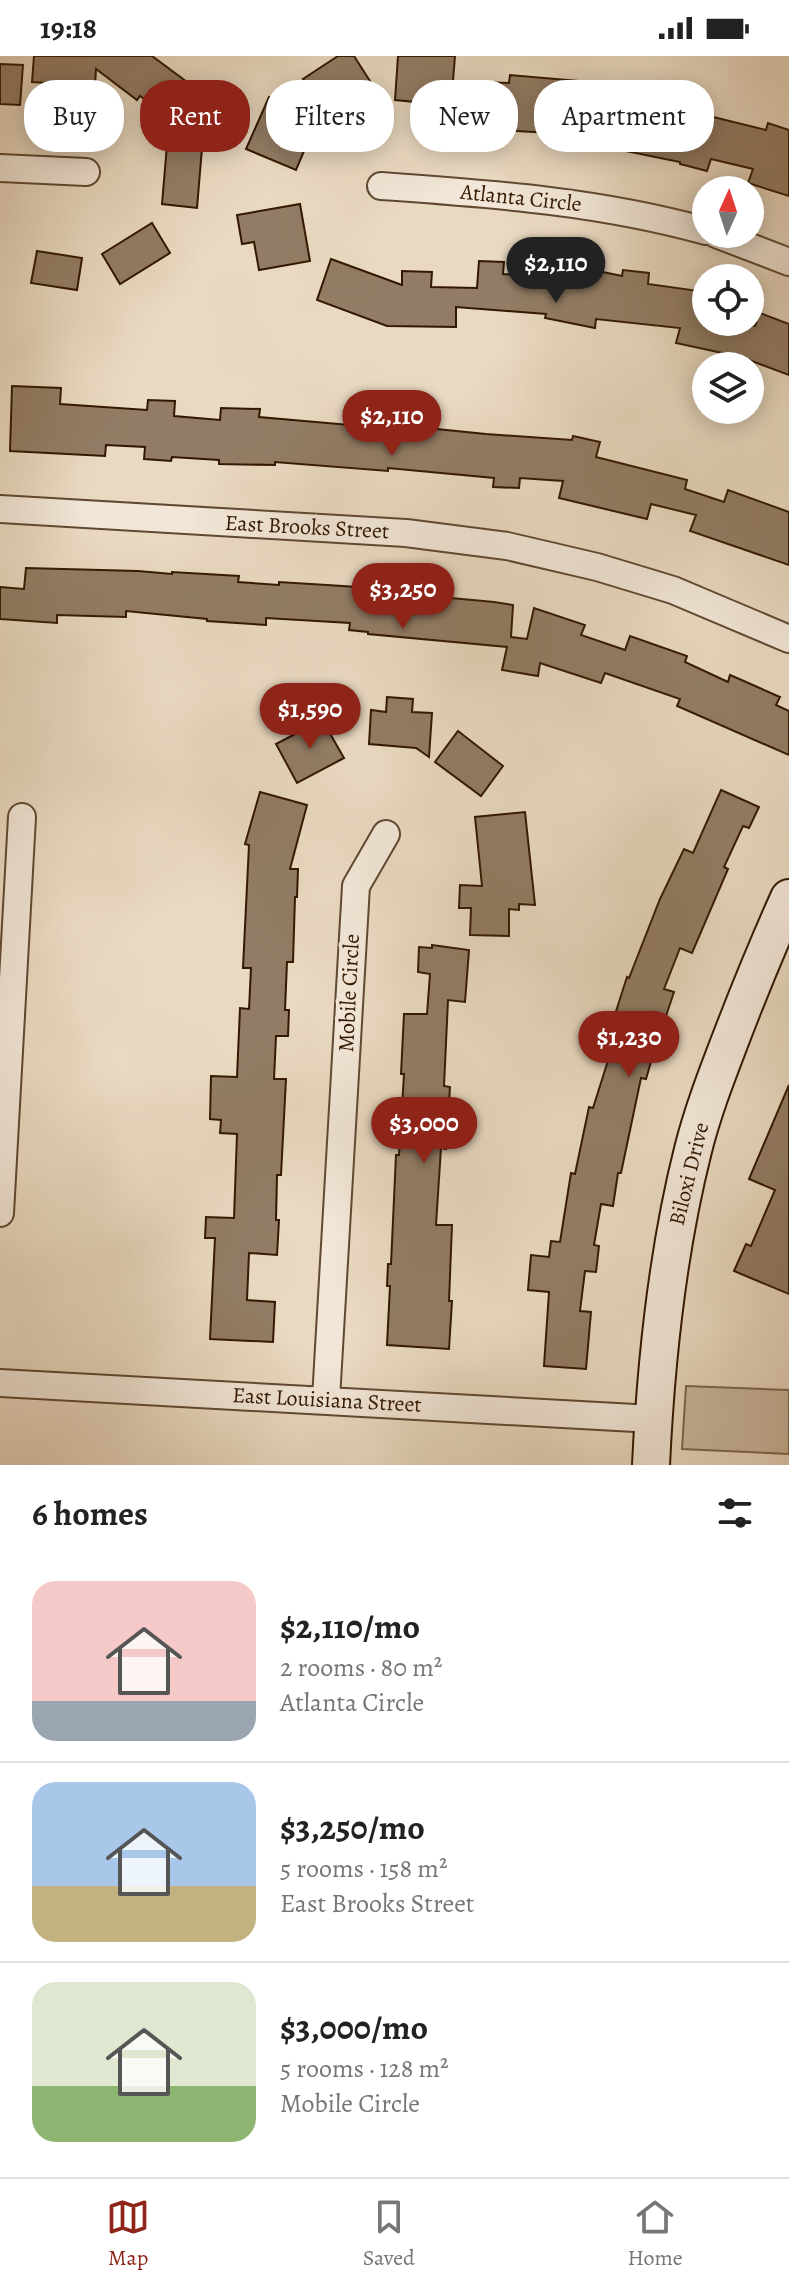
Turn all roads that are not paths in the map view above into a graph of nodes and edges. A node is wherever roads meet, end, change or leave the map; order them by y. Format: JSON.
{"nodes":[{"id":1,"x":0,"y":168,"type":"edge"},
{"id":2,"x":86,"y":172,"type":"dead end"},
{"id":3,"x":381,"y":186,"type":"dead end"},
{"id":4,"x":692,"y":228,"type":"edge"},
{"id":5,"x":752,"y":248,"type":"edge"},
{"id":6,"x":789,"y":262,"type":"edge"},
{"id":7,"x":0,"y":509,"type":"edge"},
{"id":8,"x":789,"y":639,"type":"edge"},
{"id":9,"x":22,"y":817,"type":"dead end"},
{"id":10,"x":386,"y":834,"type":"dead end"},
{"id":11,"x":789,"y":898,"type":"edge"},
{"id":12,"x":0,"y":1213,"type":"edge"},
{"id":13,"x":0,"y":1383,"type":"edge"},
{"id":14,"x":326,"y":1399,"type":"junction"},
{"id":15,"x":653,"y":1419,"type":"junction"},
{"id":16,"x":651,"y":1465,"type":"edge"}],
"edges":[{"from":1,"to":2,"type":"street"},
{"from":3,"to":4,"type":"street","name":"Atlanta Circle"},
{"from":5,"to":6,"type":"street"},
{"from":7,"to":8,"type":"street","name":"East Brooks Street"},
{"from":9,"to":12,"type":"street"},
{"from":10,"to":14,"type":"street","name":"Mobile Circle"},
{"from":11,"to":15,"type":"street","name":"Biloxi Drive"},
{"from":13,"to":14,"type":"street","name":"East Louisiana Street"},
{"from":14,"to":15,"type":"street","name":"East Louisiana Street"},
{"from":15,"to":16,"type":"street","name":"Biloxi Drive"}]}
